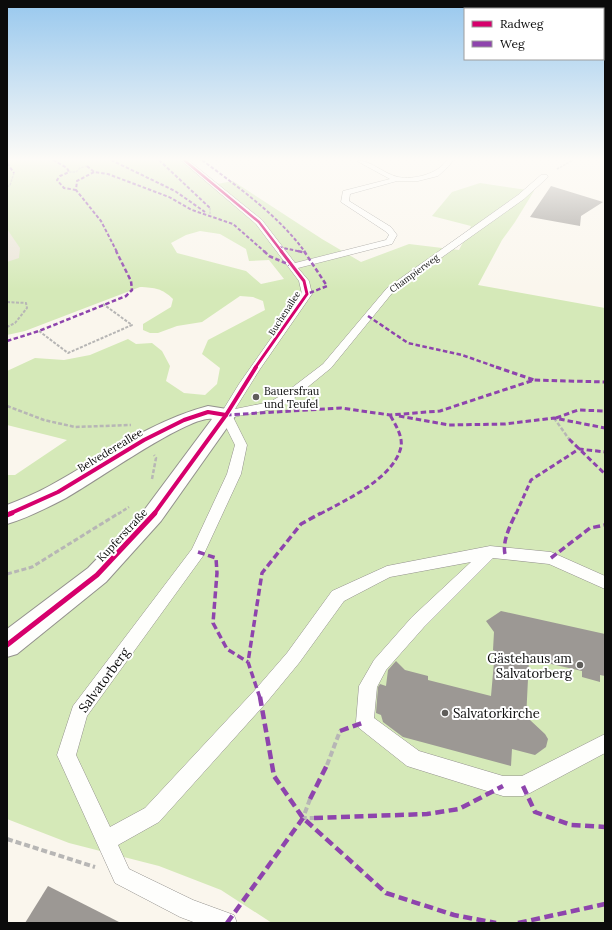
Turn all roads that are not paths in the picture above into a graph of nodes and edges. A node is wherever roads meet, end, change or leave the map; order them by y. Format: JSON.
{"nodes":[{"id":1,"x":236,"y":203,"type":"edge"},
{"id":2,"x":346,"y":203,"type":"edge"},
{"id":3,"x":512,"y":203,"type":"edge"},
{"id":4,"x":294,"y":266,"type":"junction"},
{"id":5,"x":226,"y":415,"type":"junction"},
{"id":6,"x":7,"y":515,"type":"edge"},
{"id":7,"x":490,"y":552,"type":"junction"},
{"id":8,"x":605,"y":583,"type":"edge"},
{"id":9,"x":7,"y":645,"type":"edge"},
{"id":10,"x":605,"y":743,"type":"edge"},
{"id":11,"x":105,"y":841,"type":"junction"},
{"id":12,"x":226,"y":923,"type":"edge"}],
"edges":[{"from":1,"to":4,"type":"lane","name":"Buchenallee"},
{"from":2,"to":4,"type":"lane"},
{"from":3,"to":5,"type":"lane","name":"Champierweg"},
{"from":4,"to":5,"type":"lane","name":"Buchenallee"},
{"from":5,"to":6,"type":"street","name":"Belvedereallee"},
{"from":5,"to":9,"type":"street","name":"Kupferstraße"},
{"from":5,"to":11,"type":"lane","name":"Salvatorberg"},
{"from":7,"to":8,"type":"lane"},
{"from":7,"to":10,"type":"lane"},
{"from":7,"to":11,"type":"lane"},
{"from":11,"to":12,"type":"lane","name":"Salvatorberg"}]}
